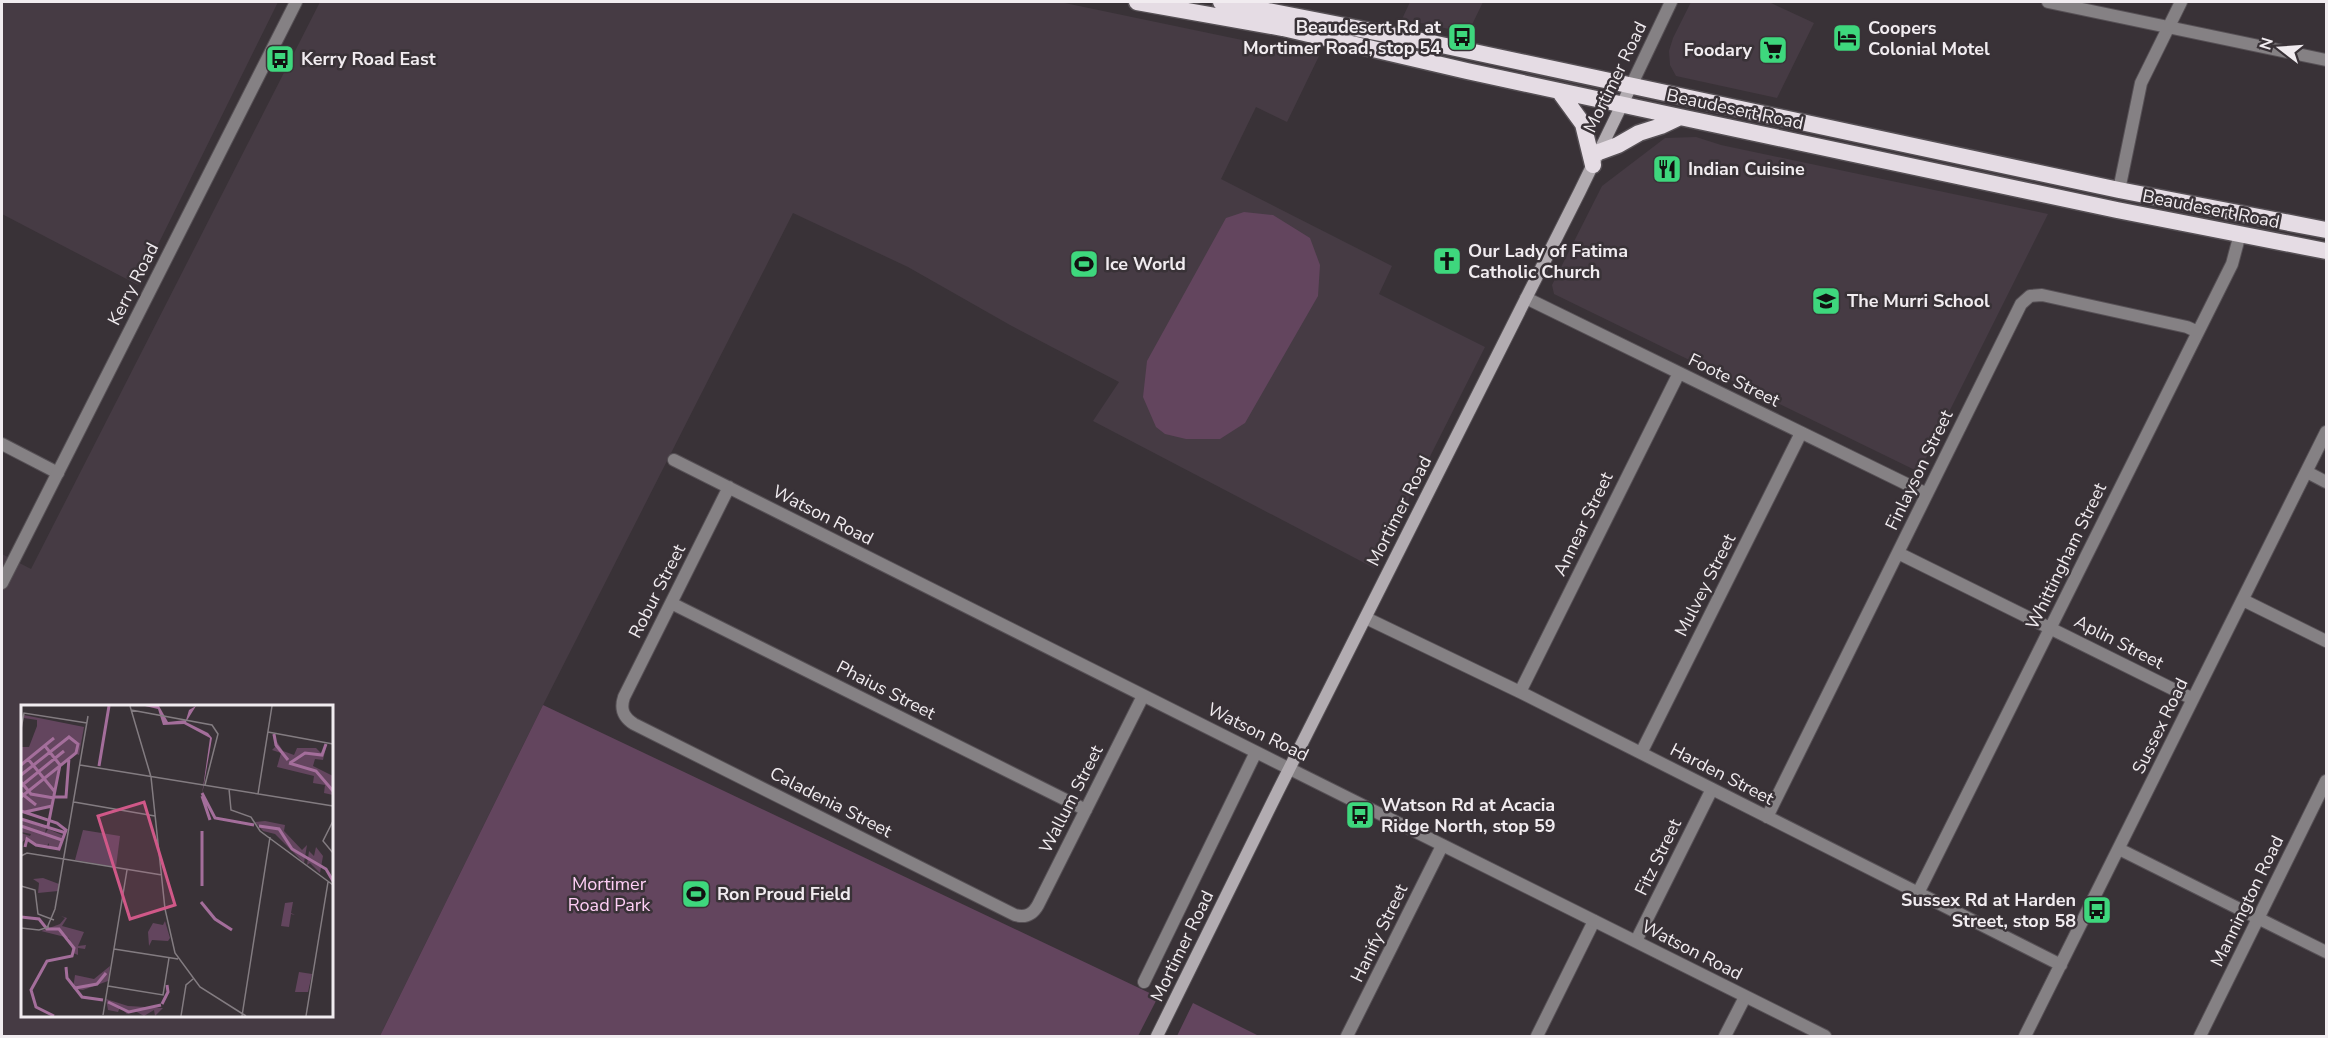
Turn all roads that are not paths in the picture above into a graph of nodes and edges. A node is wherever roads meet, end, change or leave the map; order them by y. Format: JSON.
{"nodes":[{"id":1,"x":296,"y":2,"type":"edge"},
{"id":2,"x":1137,"y":2,"type":"edge"},
{"id":3,"x":1221,"y":2,"type":"edge"},
{"id":4,"x":1671,"y":2,"type":"edge"},
{"id":5,"x":2048,"y":2,"type":"edge"},
{"id":6,"x":2181,"y":2,"type":"edge"},
{"id":7,"x":2168,"y":27,"type":"junction"},
{"id":8,"x":2326,"y":60,"type":"edge"},
{"id":9,"x":1631,"y":86,"type":"junction"},
{"id":10,"x":1559,"y":91,"type":"junction"},
{"id":11,"x":1622,"y":105,"type":"junction"},
{"id":12,"x":1680,"y":117,"type":"junction"},
{"id":13,"x":1596,"y":158,"type":"junction"},
{"id":14,"x":2119,"y":190,"type":"junction"},
{"id":15,"x":2326,"y":230,"type":"edge"},
{"id":16,"x":2240,"y":234,"type":"junction"},
{"id":17,"x":2326,"y":251,"type":"edge"},
{"id":18,"x":1526,"y":298,"type":"junction"},
{"id":19,"x":2198,"y":332,"type":"junction"},
{"id":20,"x":1679,"y":373,"type":"junction"},
{"id":21,"x":2326,"y":432,"type":"edge"},
{"id":22,"x":1801,"y":433,"type":"junction"},
{"id":23,"x":2,"y":444,"type":"edge"},
{"id":24,"x":674,"y":460,"type":"dead end"},
{"id":25,"x":2307,"y":472,"type":"junction"},
{"id":26,"x":58,"y":473,"type":"junction"},
{"id":27,"x":2326,"y":482,"type":"edge"},
{"id":28,"x":729,"y":487,"type":"junction"},
{"id":29,"x":1927,"y":494,"type":"junction"},
{"id":30,"x":1898,"y":553,"type":"junction"},
{"id":31,"x":2,"y":583,"type":"edge"},
{"id":32,"x":2243,"y":600,"type":"junction"},
{"id":33,"x":671,"y":603,"type":"junction"},
{"id":34,"x":1366,"y":618,"type":"junction"},
{"id":35,"x":2050,"y":628,"type":"junction"},
{"id":36,"x":2326,"y":641,"type":"edge"},
{"id":37,"x":1520,"y":692,"type":"junction"},
{"id":38,"x":1143,"y":696,"type":"junction"},
{"id":39,"x":2193,"y":699,"type":"junction"},
{"id":40,"x":622,"y":712,"type":"joint"},
{"id":41,"x":1256,"y":752,"type":"junction"},
{"id":42,"x":1641,"y":753,"type":"junction"},
{"id":43,"x":1290,"y":769,"type":"junction"},
{"id":44,"x":2326,"y":781,"type":"edge"},
{"id":45,"x":1712,"y":789,"type":"junction"},
{"id":46,"x":1086,"y":810,"type":"junction"},
{"id":47,"x":1767,"y":817,"type":"junction"},
{"id":48,"x":1442,"y":846,"type":"junction"},
{"id":49,"x":2119,"y":849,"type":"junction"},
{"id":50,"x":1918,"y":893,"type":"junction"},
{"id":51,"x":1028,"y":915,"type":"joint"},
{"id":52,"x":2259,"y":918,"type":"junction"},
{"id":53,"x":1594,"y":921,"type":"junction"},
{"id":54,"x":1636,"y":942,"type":"junction"},
{"id":55,"x":2326,"y":952,"type":"edge"},
{"id":56,"x":2061,"y":965,"type":"junction"},
{"id":57,"x":1144,"y":982,"type":"dead end"},
{"id":58,"x":1745,"y":997,"type":"junction"},
{"id":59,"x":1157,"y":1036,"type":"edge"},
{"id":60,"x":1347,"y":1036,"type":"edge"},
{"id":61,"x":1537,"y":1036,"type":"edge"},
{"id":62,"x":1725,"y":1036,"type":"edge"},
{"id":63,"x":1825,"y":1036,"type":"edge"},
{"id":64,"x":2025,"y":1036,"type":"edge"},
{"id":65,"x":2200,"y":1036,"type":"edge"}],
"edges":[{"from":1,"to":26,"type":"street","name":"Kerry Road"},
{"from":2,"to":10,"type":"highway","name":"Beaudesert Road"},
{"from":3,"to":9,"type":"highway","name":"Beaudesert Road"},
{"from":4,"to":9,"type":"street","name":"Mortimer Road"},
{"from":5,"to":7,"type":"street"},
{"from":6,"to":7,"type":"street"},
{"from":7,"to":8,"type":"street"},
{"from":7,"to":14,"type":"street"},
{"from":9,"to":11,"type":"main road","name":"Mortimer Road"},
{"from":9,"to":14,"type":"highway","name":"Beaudesert Road"},
{"from":10,"to":11,"type":"highway","name":"Beaudesert Road"},
{"from":10,"to":13,"type":"highway"},
{"from":11,"to":12,"type":"highway","name":"Beaudesert Road"},
{"from":11,"to":13,"type":"main road","name":"Mortimer Road"},
{"from":12,"to":13,"type":"highway"},
{"from":12,"to":16,"type":"highway","name":"Beaudesert Road"},
{"from":13,"to":18,"type":"main road","name":"Mortimer Road"},
{"from":14,"to":15,"type":"highway","name":"Beaudesert Road"},
{"from":16,"to":17,"type":"highway","name":"Beaudesert Road"},
{"from":16,"to":19,"type":"street","name":"Whittingham Street"},
{"from":18,"to":20,"type":"street","name":"Foote Street"},
{"from":18,"to":34,"type":"main road","name":"Mortimer Road"},
{"from":19,"to":29,"type":"street","name":"Finlayson Street"},
{"from":19,"to":35,"type":"street","name":"Whittingham Street"},
{"from":20,"to":22,"type":"street","name":"Foote Street"},
{"from":20,"to":37,"type":"street","name":"Annear Street"},
{"from":21,"to":25,"type":"street","name":"Sussex Road"},
{"from":22,"to":29,"type":"street","name":"Foote Street"},
{"from":22,"to":42,"type":"street","name":"Mulvey Street"},
{"from":23,"to":26,"type":"street"},
{"from":24,"to":28,"type":"street","name":"Watson Road"},
{"from":25,"to":27,"type":"street"},
{"from":25,"to":32,"type":"street","name":"Sussex Road"},
{"from":26,"to":31,"type":"street","name":"Kerry Road"},
{"from":28,"to":33,"type":"street","name":"Robur Street"},
{"from":28,"to":38,"type":"street","name":"Watson Road"},
{"from":29,"to":30,"type":"street","name":"Finlayson Street"},
{"from":30,"to":35,"type":"street","name":"Aplin Street"},
{"from":30,"to":47,"type":"street","name":"Finlayson Street"},
{"from":32,"to":36,"type":"street"},
{"from":32,"to":39,"type":"street","name":"Sussex Road"},
{"from":33,"to":40,"type":"street","name":"Robur Street"},
{"from":33,"to":46,"type":"street","name":"Phaius Street"},
{"from":34,"to":37,"type":"street","name":"Harden Street"},
{"from":34,"to":43,"type":"main road","name":"Mortimer Road"},
{"from":35,"to":39,"type":"street","name":"Aplin Street"},
{"from":35,"to":50,"type":"street","name":"Whittingham Street"},
{"from":37,"to":42,"type":"street","name":"Harden Street"},
{"from":38,"to":41,"type":"street","name":"Watson Road"},
{"from":38,"to":46,"type":"street","name":"Wallum Street"},
{"from":39,"to":49,"type":"street","name":"Sussex Road"},
{"from":40,"to":51,"type":"street","name":"Caladenia Street"},
{"from":41,"to":43,"type":"street","name":"Watson Road"},
{"from":41,"to":57,"type":"street","name":"Mortimer Road"},
{"from":42,"to":45,"type":"street","name":"Harden Street"},
{"from":43,"to":48,"type":"street","name":"Watson Road"},
{"from":43,"to":59,"type":"main road","name":"Mortimer Road"},
{"from":44,"to":52,"type":"street","name":"Mannington Road"},
{"from":45,"to":47,"type":"street","name":"Harden Street"},
{"from":45,"to":54,"type":"street","name":"Fitz Street"},
{"from":46,"to":51,"type":"street","name":"Wallum Street"},
{"from":47,"to":50,"type":"street","name":"Harden Street"},
{"from":48,"to":53,"type":"street","name":"Watson Road"},
{"from":48,"to":60,"type":"street","name":"Hanify Street"},
{"from":49,"to":52,"type":"street"},
{"from":49,"to":56,"type":"street","name":"Sussex Road"},
{"from":50,"to":56,"type":"street","name":"Harden Street"},
{"from":52,"to":55,"type":"street"},
{"from":52,"to":65,"type":"street","name":"Mannington Road"},
{"from":53,"to":54,"type":"street","name":"Watson Road"},
{"from":53,"to":61,"type":"street"},
{"from":54,"to":58,"type":"street","name":"Watson Road"},
{"from":56,"to":64,"type":"street","name":"Sussex Road"},
{"from":58,"to":62,"type":"street"},
{"from":58,"to":63,"type":"street","name":"Watson Road"}]}
